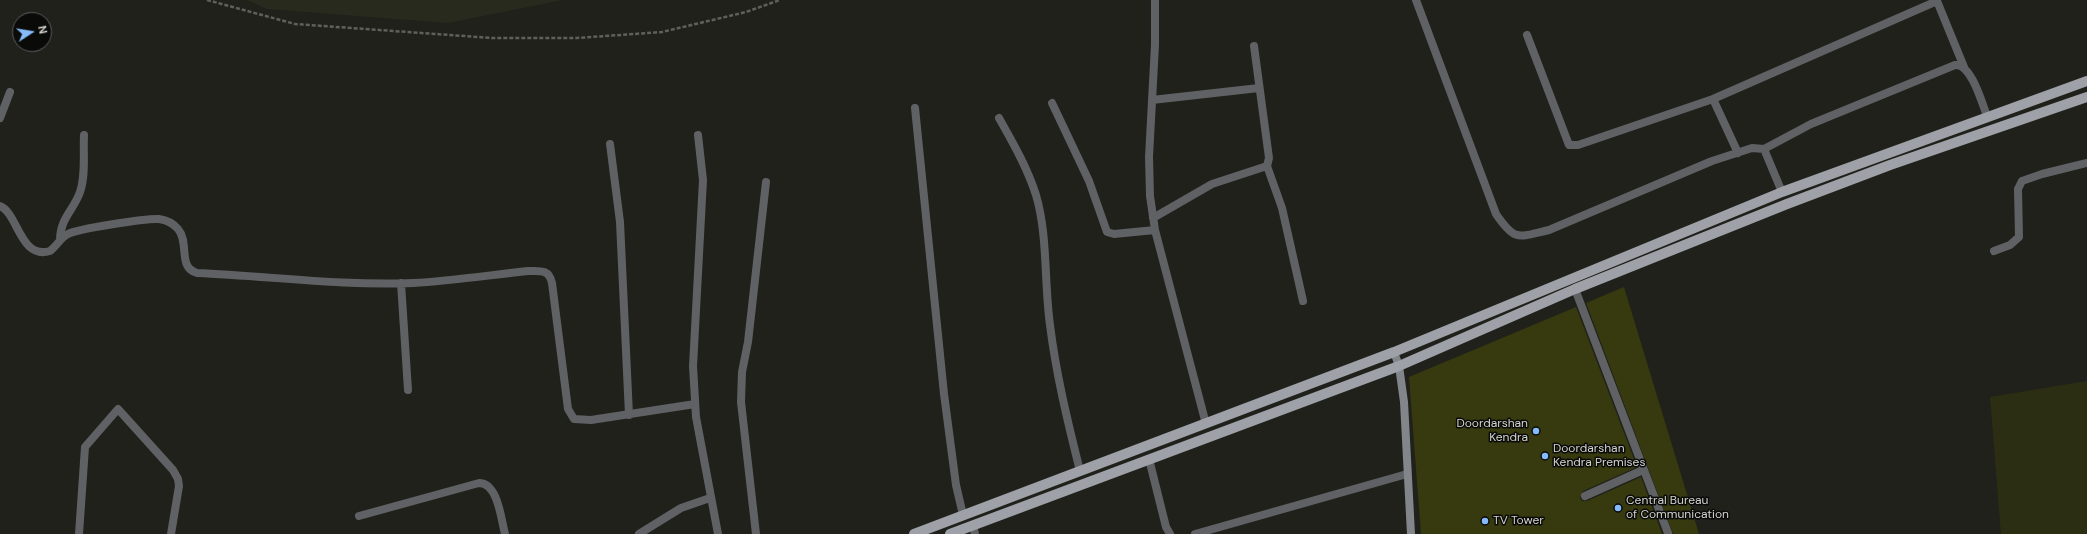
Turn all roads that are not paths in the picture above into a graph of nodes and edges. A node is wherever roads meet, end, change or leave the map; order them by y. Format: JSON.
{"nodes":[{"id":1,"x":1155,"y":0,"type":"edge"},
{"id":2,"x":1416,"y":0,"type":"edge"},
{"id":3,"x":1527,"y":35,"type":"dead end"},
{"id":4,"x":1254,"y":46,"type":"dead end"},
{"id":5,"x":1964,"y":67,"type":"junction"},
{"id":6,"x":2087,"y":81,"type":"edge"},
{"id":7,"x":1259,"y":88,"type":"junction"},
{"id":8,"x":10,"y":92,"type":"dead end"},
{"id":9,"x":2087,"y":97,"type":"edge"},
{"id":10,"x":1713,"y":99,"type":"junction"},
{"id":11,"x":1152,"y":100,"type":"junction"},
{"id":12,"x":1052,"y":103,"type":"dead end"},
{"id":13,"x":915,"y":108,"type":"dead end"},
{"id":14,"x":1987,"y":116,"type":"junction"},
{"id":15,"x":0,"y":118,"type":"edge"},
{"id":16,"x":999,"y":118,"type":"dead end"},
{"id":17,"x":84,"y":135,"type":"dead end"},
{"id":18,"x":698,"y":135,"type":"dead end"},
{"id":19,"x":610,"y":144,"type":"dead end"},
{"id":20,"x":1764,"y":149,"type":"junction"},
{"id":21,"x":1738,"y":153,"type":"junction"},
{"id":22,"x":2087,"y":163,"type":"edge"},
{"id":23,"x":1267,"y":166,"type":"junction"},
{"id":24,"x":766,"y":182,"type":"dead end"},
{"id":25,"x":1782,"y":192,"type":"junction"},
{"id":26,"x":0,"y":206,"type":"edge"},
{"id":27,"x":1153,"y":218,"type":"junction"},
{"id":28,"x":1155,"y":230,"type":"junction"},
{"id":29,"x":60,"y":240,"type":"junction"},
{"id":30,"x":1994,"y":251,"type":"dead end"},
{"id":31,"x":401,"y":283,"type":"junction"},
{"id":32,"x":1575,"y":289,"type":"junction"},
{"id":33,"x":1303,"y":300,"type":"dead end"},
{"id":34,"x":1394,"y":352,"type":"junction"},
{"id":35,"x":1399,"y":366,"type":"junction"},
{"id":36,"x":408,"y":390,"type":"dead end"},
{"id":37,"x":695,"y":404,"type":"junction"},
{"id":38,"x":629,"y":415,"type":"junction"},
{"id":39,"x":1206,"y":424,"type":"junction"},
{"id":40,"x":1149,"y":459,"type":"junction"},
{"id":41,"x":1643,"y":470,"type":"junction"},
{"id":42,"x":1080,"y":471,"type":"junction"},
{"id":43,"x":1407,"y":474,"type":"junction"},
{"id":44,"x":1585,"y":496,"type":"dead end"},
{"id":45,"x":710,"y":498,"type":"junction"},
{"id":46,"x":963,"y":515,"type":"junction"},
{"id":47,"x":359,"y":516,"type":"dead end"},
{"id":48,"x":974,"y":530,"type":"edge"},
{"id":49,"x":1668,"y":533,"type":"dead end"},
{"id":50,"x":79,"y":534,"type":"edge"},
{"id":51,"x":171,"y":534,"type":"edge"},
{"id":52,"x":506,"y":534,"type":"edge"},
{"id":53,"x":639,"y":534,"type":"edge"},
{"id":54,"x":718,"y":534,"type":"edge"},
{"id":55,"x":756,"y":534,"type":"edge"},
{"id":56,"x":914,"y":534,"type":"edge"},
{"id":57,"x":950,"y":534,"type":"edge"},
{"id":58,"x":1170,"y":534,"type":"edge"},
{"id":59,"x":1196,"y":534,"type":"edge"},
{"id":60,"x":1411,"y":534,"type":"edge"}],
"edges":[{"from":1,"to":11,"type":"street"},
{"from":2,"to":21,"type":"street"},
{"from":3,"to":10,"type":"street"},
{"from":4,"to":7,"type":"street"},
{"from":5,"to":10,"type":"street"},
{"from":5,"to":14,"type":"street"},
{"from":5,"to":20,"type":"street"},
{"from":6,"to":14,"type":"main road"},
{"from":7,"to":11,"type":"street"},
{"from":7,"to":23,"type":"street"},
{"from":8,"to":15,"type":"street"},
{"from":9,"to":32,"type":"main road"},
{"from":10,"to":21,"type":"street"},
{"from":11,"to":27,"type":"street"},
{"from":12,"to":28,"type":"street"},
{"from":13,"to":46,"type":"street"},
{"from":14,"to":25,"type":"main road"},
{"from":16,"to":42,"type":"street"},
{"from":17,"to":29,"type":"street"},
{"from":18,"to":37,"type":"street"},
{"from":19,"to":38,"type":"street"},
{"from":20,"to":21,"type":"street"},
{"from":20,"to":25,"type":"street"},
{"from":22,"to":30,"type":"street"},
{"from":23,"to":27,"type":"street"},
{"from":23,"to":33,"type":"street"},
{"from":24,"to":55,"type":"street"},
{"from":25,"to":34,"type":"main road"},
{"from":26,"to":29,"type":"street"},
{"from":27,"to":28,"type":"street"},
{"from":28,"to":39,"type":"street"},
{"from":29,"to":31,"type":"street"},
{"from":31,"to":36,"type":"street"},
{"from":31,"to":38,"type":"street"},
{"from":32,"to":35,"type":"main road"},
{"from":32,"to":41,"type":"street"},
{"from":34,"to":35,"type":"street"},
{"from":34,"to":39,"type":"main road"},
{"from":35,"to":40,"type":"main road"},
{"from":35,"to":43,"type":"street"},
{"from":37,"to":38,"type":"street"},
{"from":37,"to":45,"type":"street"},
{"from":39,"to":42,"type":"main road"},
{"from":40,"to":48,"type":"main road"},
{"from":40,"to":58,"type":"street"},
{"from":41,"to":44,"type":"street"},
{"from":41,"to":49,"type":"street"},
{"from":42,"to":46,"type":"main road"},
{"from":43,"to":59,"type":"street"},
{"from":43,"to":60,"type":"street"},
{"from":45,"to":53,"type":"street"},
{"from":45,"to":54,"type":"street"},
{"from":46,"to":56,"type":"main road"},
{"from":47,"to":52,"type":"street"},
{"from":48,"to":57,"type":"main road"},
{"from":50,"to":51,"type":"street"}]}
